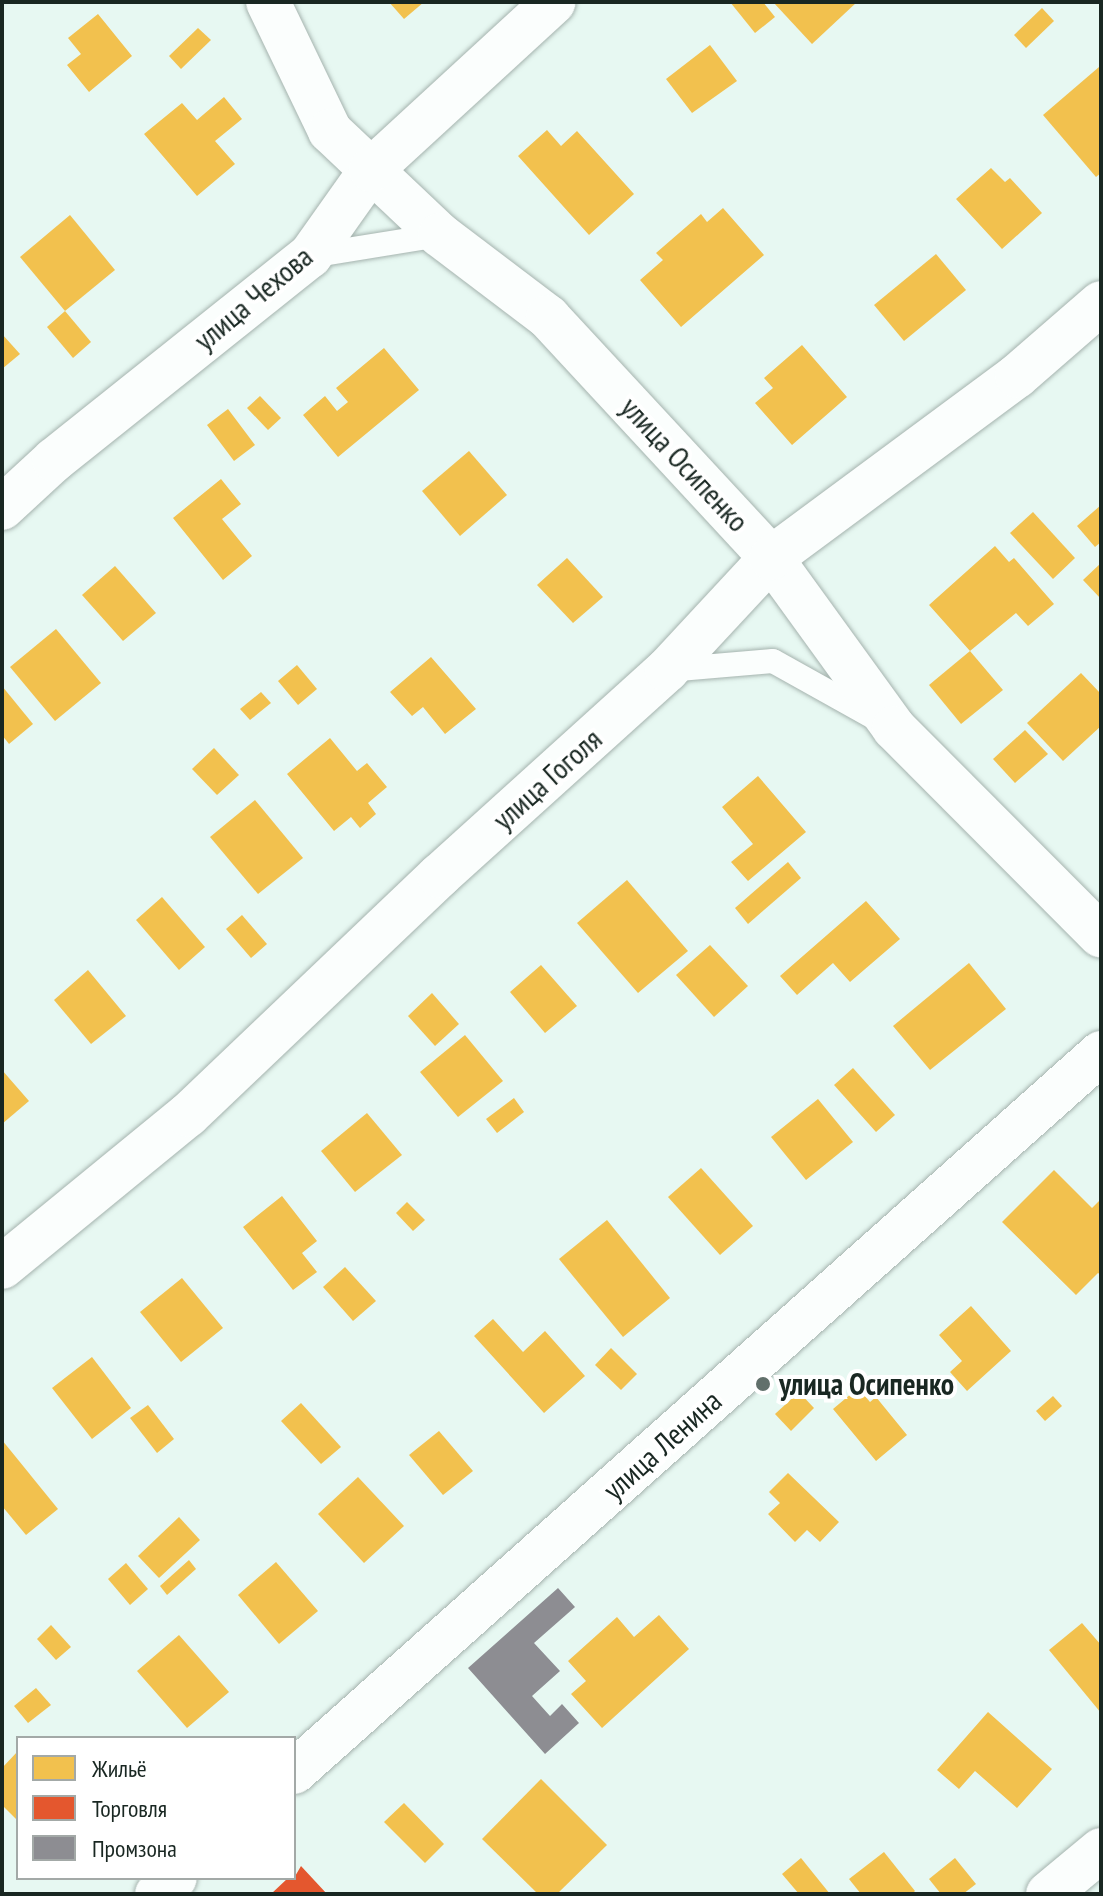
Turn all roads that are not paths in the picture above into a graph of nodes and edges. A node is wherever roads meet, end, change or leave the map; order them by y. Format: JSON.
{"nodes":[{"id":1,"x":268,"y":2,"type":"edge"},
{"id":2,"x":554,"y":2,"type":"edge"},
{"id":3,"x":371,"y":170,"type":"junction"},
{"id":4,"x":440,"y":235,"type":"junction"},
{"id":5,"x":310,"y":256,"type":"junction"},
{"id":6,"x":1101,"y":303,"type":"edge"},
{"id":7,"x":2,"y":508,"type":"edge"},
{"id":8,"x":771,"y":558,"type":"junction"},
{"id":9,"x":667,"y":670,"type":"junction"},
{"id":10,"x":894,"y":728,"type":"junction"},
{"id":11,"x":1101,"y":936,"type":"edge"},
{"id":12,"x":1101,"y":1053,"type":"edge"},
{"id":13,"x":2,"y":1267,"type":"edge"},
{"id":14,"x":296,"y":1770,"type":"edge"},
{"id":15,"x":1101,"y":1850,"type":"edge"},
{"id":16,"x":173,"y":1880,"type":"edge"},
{"id":17,"x":157,"y":1894,"type":"edge"},
{"id":18,"x":1048,"y":1894,"type":"edge"}],
"edges":[{"from":1,"to":3,"type":"street","name":"улица Осипенко"},
{"from":2,"to":3,"type":"street","name":"улица Чехова"},
{"from":3,"to":4,"type":"street","name":"улица Осипенко"},
{"from":3,"to":5,"type":"street","name":"улица Чехова"},
{"from":4,"to":5,"type":"lane"},
{"from":4,"to":8,"type":"street","name":"улица Осипенко"},
{"from":5,"to":7,"type":"street","name":"улица Чехова"},
{"from":6,"to":8,"type":"street","name":"улица Гоголя"},
{"from":8,"to":9,"type":"street","name":"улица Гоголя"},
{"from":8,"to":10,"type":"street","name":"улица Осипенко"},
{"from":9,"to":10,"type":"lane"},
{"from":9,"to":13,"type":"street","name":"улица Гоголя"},
{"from":10,"to":11,"type":"street","name":"улица Осипенко"},
{"from":12,"to":14,"type":"street","name":"улица Ленина"},
{"from":15,"to":18,"type":"street"},
{"from":16,"to":17,"type":"street"}]}
